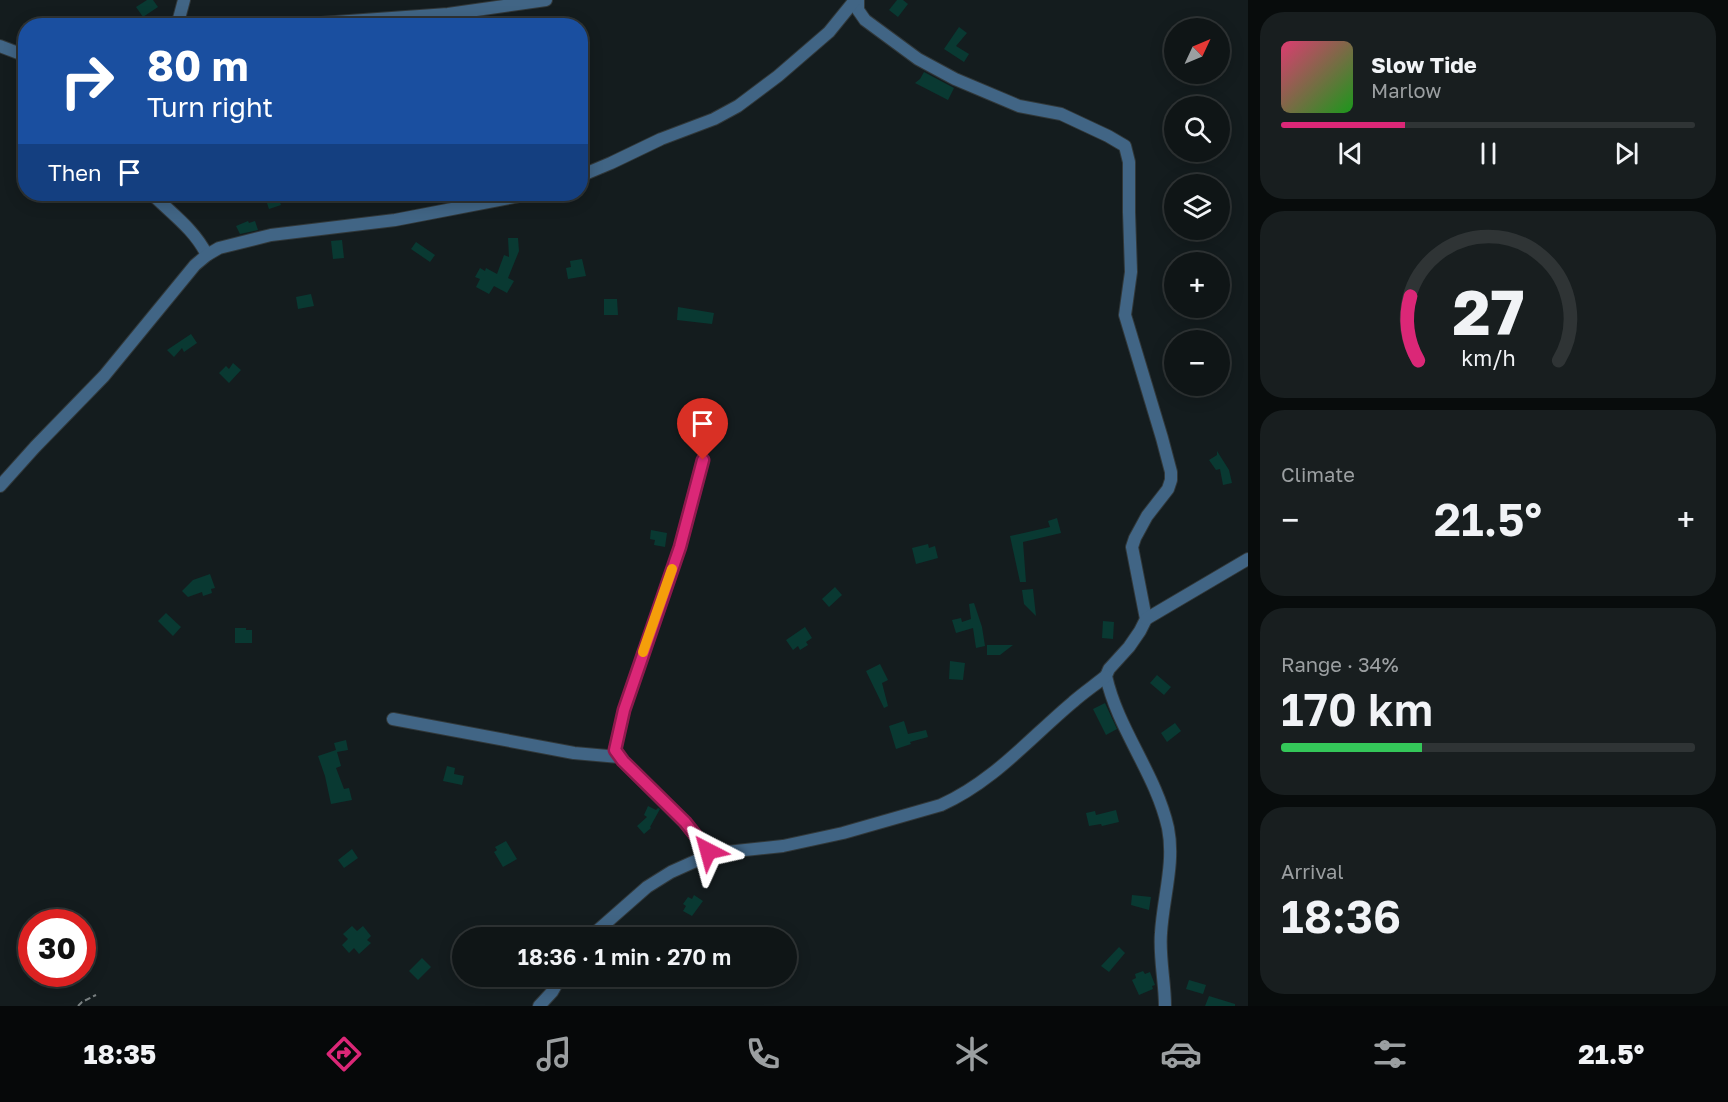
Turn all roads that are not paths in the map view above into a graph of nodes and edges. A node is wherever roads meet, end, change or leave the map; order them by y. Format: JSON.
{"nodes":[{"id":1,"x":184,"y":0,"type":"edge"},
{"id":2,"x":546,"y":0,"type":"edge"},
{"id":3,"x":856,"y":0,"type":"edge"},
{"id":4,"x":179,"y":18,"type":"edge"},
{"id":5,"x":392,"y":18,"type":"edge"},
{"id":6,"x":0,"y":46,"type":"edge"},
{"id":7,"x":18,"y":53,"type":"edge"},
{"id":8,"x":588,"y":173,"type":"edge"},
{"id":9,"x":160,"y":201,"type":"edge"},
{"id":10,"x":494,"y":201,"type":"edge"},
{"id":11,"x":207,"y":255,"type":"junction"},
{"id":12,"x":703,"y":460,"type":"dead end"},
{"id":13,"x":0,"y":486,"type":"edge"},
{"id":14,"x":1248,"y":559,"type":"edge"},
{"id":15,"x":1146,"y":619,"type":"junction"},
{"id":16,"x":1106,"y":676,"type":"junction"},
{"id":17,"x":393,"y":719,"type":"dead end"},
{"id":18,"x":619,"y":757,"type":"junction"},
{"id":19,"x":708,"y":856,"type":"junction"},
{"id":20,"x":602,"y":927,"type":"edge"},
{"id":21,"x":555,"y":987,"type":"edge"},
{"id":22,"x":539,"y":1006,"type":"edge"},
{"id":23,"x":1165,"y":1006,"type":"edge"}],
"edges":[{"from":1,"to":4,"type":"street"},
{"from":2,"to":5,"type":"street"},
{"from":3,"to":8,"type":"street"},
{"from":3,"to":15,"type":"street"},
{"from":6,"to":7,"type":"street"},
{"from":9,"to":11,"type":"street"},
{"from":10,"to":11,"type":"street"},
{"from":11,"to":13,"type":"street"},
{"from":12,"to":18,"type":"street"},
{"from":14,"to":15,"type":"street"},
{"from":15,"to":16,"type":"street"},
{"from":16,"to":19,"type":"street"},
{"from":16,"to":23,"type":"street"},
{"from":17,"to":18,"type":"street"},
{"from":18,"to":19,"type":"street"},
{"from":19,"to":20,"type":"street"},
{"from":21,"to":22,"type":"street"}]}
